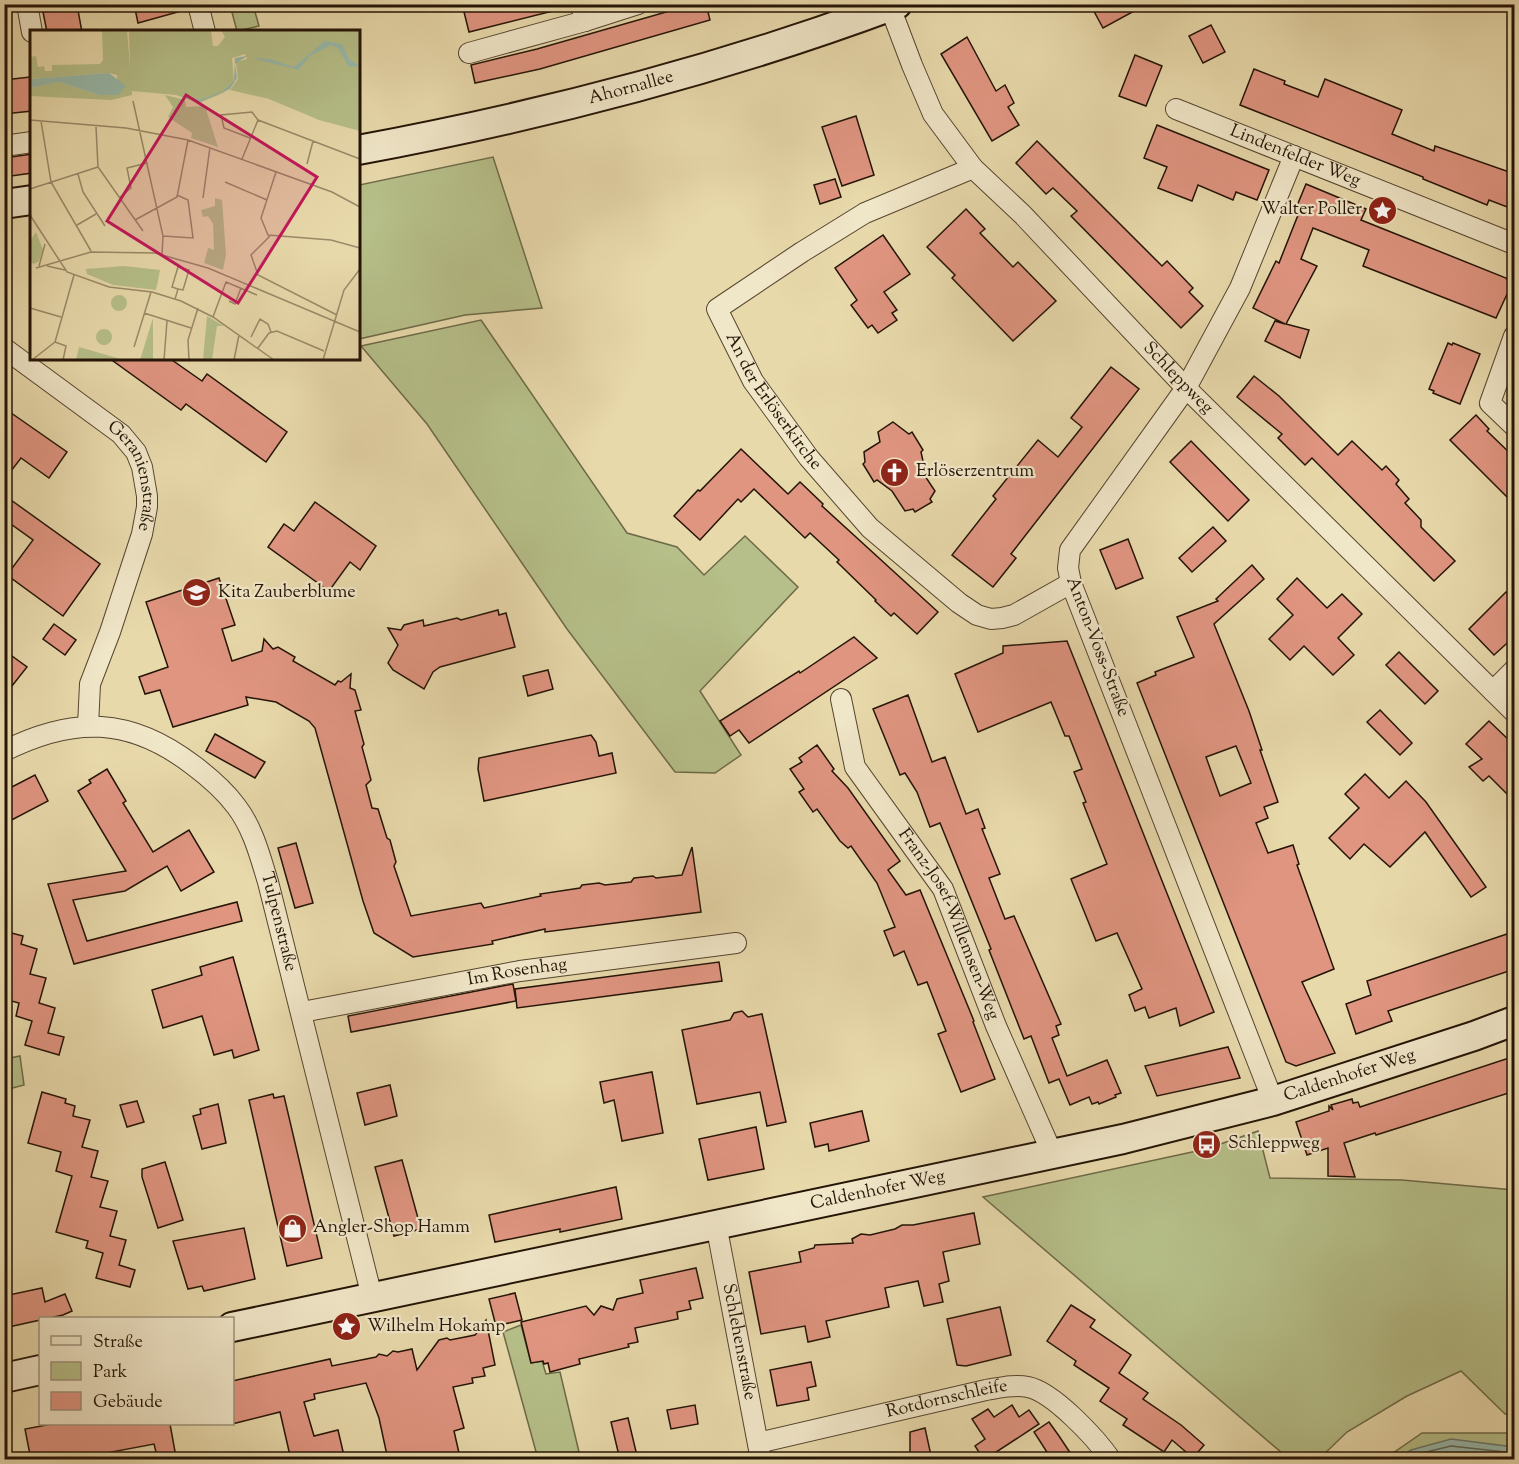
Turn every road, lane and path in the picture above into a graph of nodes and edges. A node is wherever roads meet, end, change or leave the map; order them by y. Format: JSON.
{"nodes":[{"id":1,"x":27,"y":4,"type":"edge"},
{"id":2,"x":198,"y":4,"type":"edge"},
{"id":3,"x":638,"y":4,"type":"edge"},
{"id":4,"x":894,"y":6,"type":"edge"},
{"id":5,"x":583,"y":13,"type":"edge"},
{"id":6,"x":32,"y":30,"type":"edge"},
{"id":7,"x":204,"y":30,"type":"edge"},
{"id":8,"x":469,"y":53,"type":"dead end"},
{"id":9,"x":1176,"y":109,"type":"dead end"},
{"id":10,"x":30,"y":142,"type":"edge"},
{"id":11,"x":4,"y":146,"type":"edge"},
{"id":12,"x":360,"y":150,"type":"edge"},
{"id":13,"x":1294,"y":156,"type":"junction"},
{"id":14,"x":973,"y":168,"type":"junction"},
{"id":15,"x":30,"y":200,"type":"edge"},
{"id":16,"x":4,"y":204,"type":"edge"},
{"id":17,"x":1515,"y":244,"type":"edge"},
{"id":18,"x":1515,"y":336,"type":"edge"},
{"id":19,"x":4,"y":348,"type":"edge"},
{"id":20,"x":1186,"y":388,"type":"junction"},
{"id":21,"x":1515,"y":426,"type":"edge"},
{"id":22,"x":1071,"y":583,"type":"junction"},
{"id":23,"x":1515,"y":670,"type":"edge"},
{"id":24,"x":1493,"y":691,"type":"junction"},
{"id":25,"x":841,"y":699,"type":"dead end"},
{"id":26,"x":1515,"y":712,"type":"edge"},
{"id":27,"x":88,"y":726,"type":"junction"},
{"id":28,"x":4,"y":751,"type":"edge"},
{"id":29,"x":736,"y":943,"type":"dead end"},
{"id":30,"x":302,"y":1012,"type":"junction"},
{"id":31,"x":1515,"y":1021,"type":"edge"},
{"id":32,"x":1273,"y":1101,"type":"junction"},
{"id":33,"x":1052,"y":1154,"type":"junction"},
{"id":34,"x":716,"y":1224,"type":"junction"},
{"id":35,"x":372,"y":1297,"type":"junction"},
{"id":36,"x":234,"y":1327,"type":"edge"},
{"id":37,"x":39,"y":1370,"type":"edge"},
{"id":38,"x":4,"y":1378,"type":"edge"},
{"id":39,"x":759,"y":1451,"type":"edge"},
{"id":40,"x":1111,"y":1460,"type":"edge"}],
"edges":[{"from":1,"to":6,"type":"street"},
{"from":2,"to":7,"type":"street"},
{"from":3,"to":5,"type":"street"},
{"from":4,"to":12,"type":"street","name":"Ahornallee"},
{"from":4,"to":14,"type":"street","name":"Schleppweg"},
{"from":5,"to":8,"type":"street"},
{"from":9,"to":13,"type":"street","name":"Lindenfelder Weg"},
{"from":10,"to":11,"type":"street"},
{"from":13,"to":17,"type":"street","name":"Lindenfelder Weg"},
{"from":13,"to":20,"type":"street","name":"Anton-Voss-Straße"},
{"from":14,"to":20,"type":"street","name":"Schleppweg"},
{"from":14,"to":22,"type":"street","name":"An der Erlöserkirche"},
{"from":15,"to":16,"type":"street"},
{"from":18,"to":21,"type":"street"},
{"from":19,"to":27,"type":"street","name":"Geranienstraße"},
{"from":20,"to":22,"type":"street","name":"Anton-Voss-Straße"},
{"from":20,"to":24,"type":"street","name":"Schleppweg"},
{"from":22,"to":32,"type":"street","name":"Anton-Voss-Straße"},
{"from":23,"to":24,"type":"street"},
{"from":24,"to":26,"type":"street","name":"Schleppweg"},
{"from":25,"to":33,"type":"street","name":"Franz-Josef-Willemsen-Weg"},
{"from":27,"to":28,"type":"street","name":"Tulpenstraße"},
{"from":27,"to":30,"type":"street","name":"Tulpenstraße"},
{"from":29,"to":30,"type":"street","name":"Im Rosenhag"},
{"from":30,"to":35,"type":"street","name":"Tulpenstraße"},
{"from":31,"to":32,"type":"street","name":"Caldenhofer Weg"},
{"from":32,"to":33,"type":"street","name":"Caldenhofer Weg"},
{"from":33,"to":34,"type":"street","name":"Caldenhofer Weg"},
{"from":34,"to":35,"type":"street","name":"Caldenhofer Weg"},
{"from":34,"to":39,"type":"street","name":"Schlehenstraße"},
{"from":35,"to":36,"type":"street","name":"Caldenhofer Weg"},
{"from":37,"to":38,"type":"street"},
{"from":39,"to":40,"type":"street","name":"Rotdornschleife"}]}
